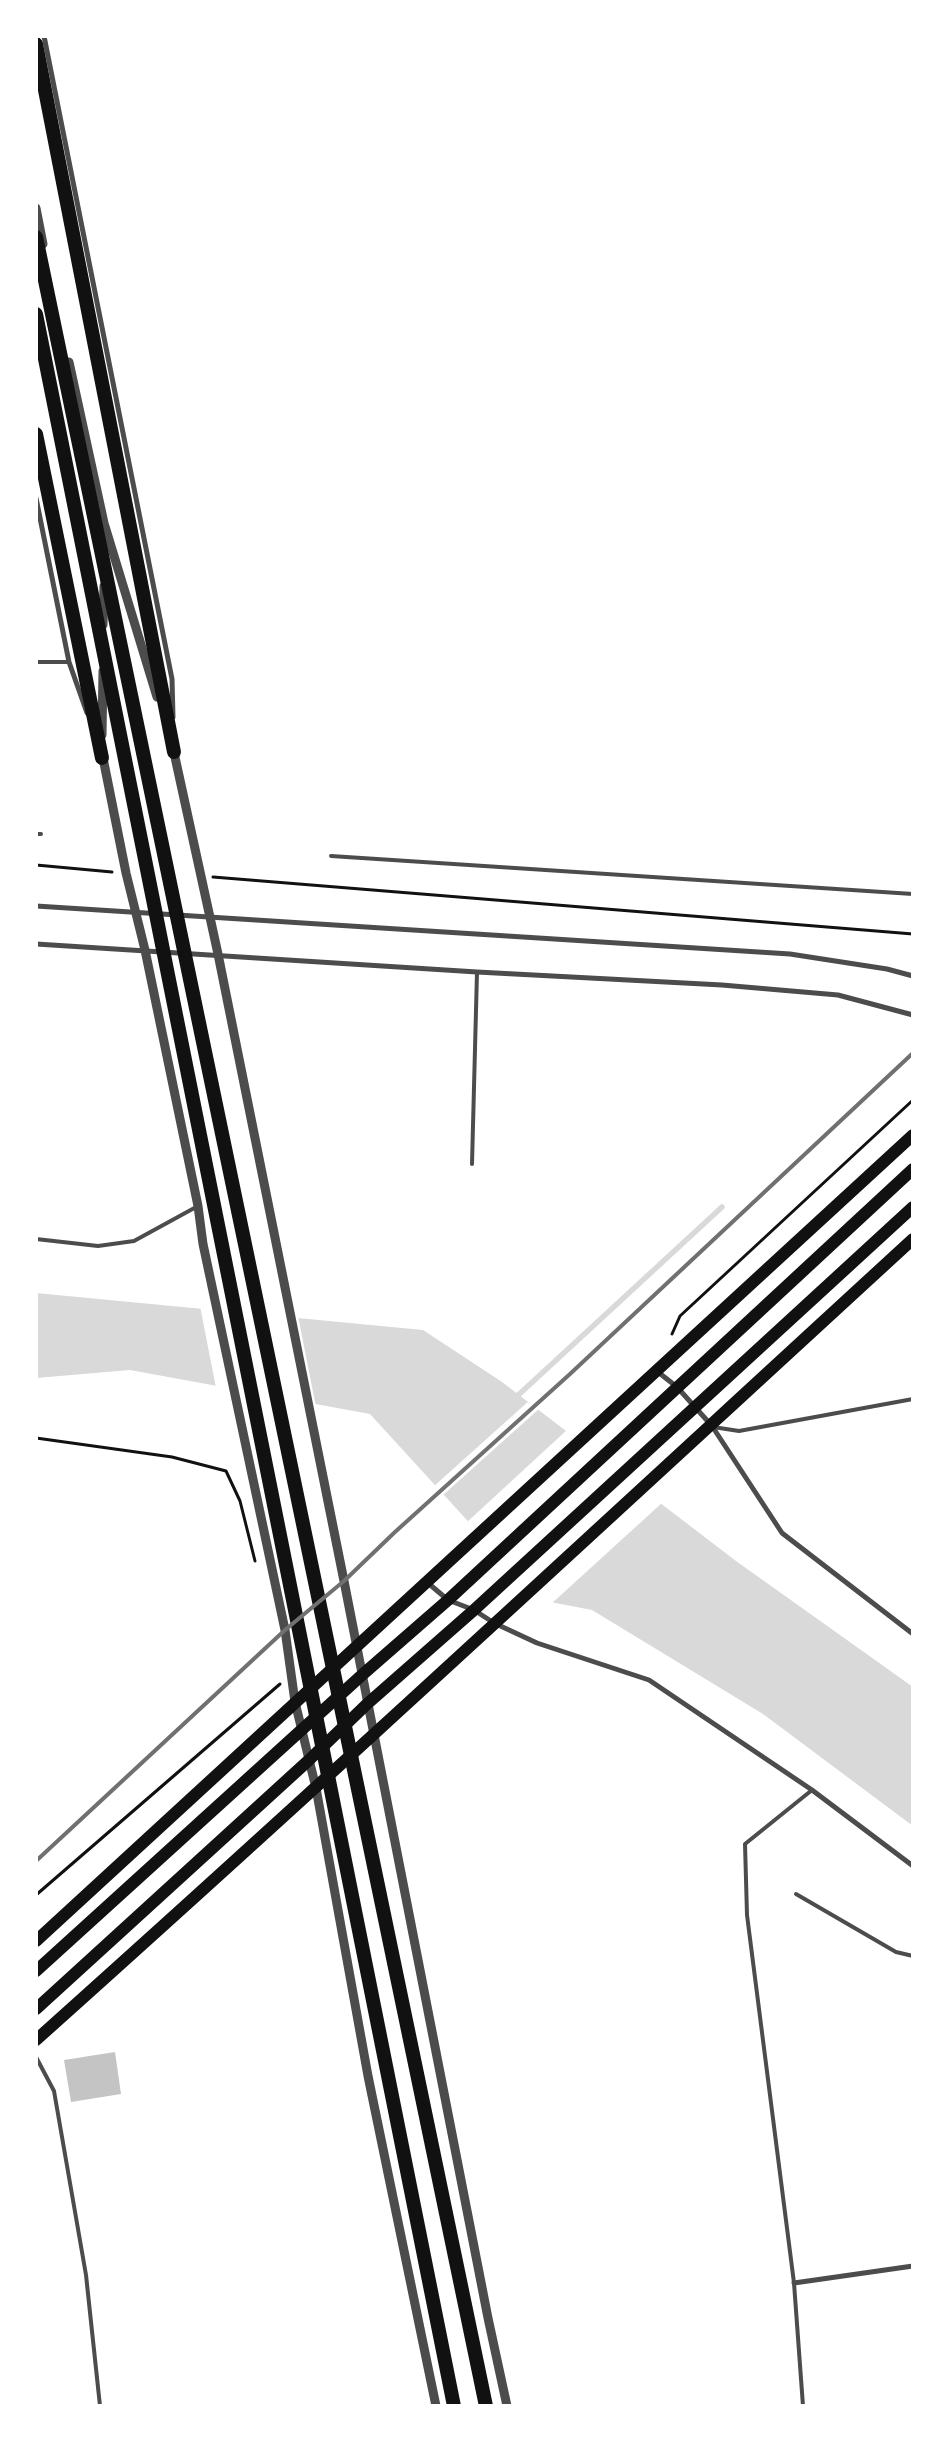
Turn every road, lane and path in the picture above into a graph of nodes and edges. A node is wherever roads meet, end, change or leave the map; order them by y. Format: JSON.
{"nodes":[{"id":1,"x":44,"y":36,"type":"edge"},
{"id":2,"x":36,"y":44,"type":"edge"},
{"id":3,"x":36,"y":208,"type":"edge"},
{"id":4,"x":36,"y":238,"type":"edge"},
{"id":5,"x":36,"y":314,"type":"edge"},
{"id":6,"x":36,"y":434,"type":"edge"},
{"id":7,"x":36,"y":498,"type":"edge"},
{"id":8,"x":104,"y":523,"type":"junction"},
{"id":9,"x":36,"y":662,"type":"edge"},
{"id":10,"x":69,"y":662,"type":"junction"},
{"id":11,"x":174,"y":752,"type":"junction"},
{"id":12,"x":102,"y":758,"type":"junction"},
{"id":13,"x":36,"y":834,"type":"edge"},
{"id":14,"x":42,"y":834,"type":"dead end"},
{"id":15,"x":331,"y":856,"type":"dead end"},
{"id":16,"x":36,"y":866,"type":"edge"},
{"id":17,"x":126,"y":873,"type":"junction"},
{"id":18,"x":200,"y":876,"type":"junction"},
{"id":19,"x":913,"y":894,"type":"edge"},
{"id":20,"x":36,"y":906,"type":"edge"},
{"id":21,"x":136,"y":912,"type":"junction"},
{"id":22,"x":208,"y":916,"type":"junction"},
{"id":23,"x":913,"y":934,"type":"edge"},
{"id":24,"x":36,"y":944,"type":"edge"},
{"id":25,"x":146,"y":950,"type":"junction"},
{"id":26,"x":218,"y":954,"type":"junction"},
{"id":27,"x":477,"y":972,"type":"junction"},
{"id":28,"x":913,"y":976,"type":"edge"},
{"id":29,"x":913,"y":1015,"type":"edge"},
{"id":30,"x":913,"y":1100,"type":"edge"},
{"id":31,"x":913,"y":1135,"type":"edge"},
{"id":32,"x":472,"y":1164,"type":"dead end"},
{"id":33,"x":913,"y":1169,"type":"edge"},
{"id":34,"x":198,"y":1206,"type":"junction"},
{"id":35,"x":913,"y":1207,"type":"edge"},
{"id":36,"x":36,"y":1239,"type":"edge"},
{"id":37,"x":913,"y":1239,"type":"edge"},
{"id":38,"x":668,"y":1343,"type":"dead end"},
{"id":39,"x":657,"y":1371,"type":"junction"},
{"id":40,"x":677,"y":1387,"type":"junction"},
{"id":41,"x":913,"y":1399,"type":"edge"},
{"id":42,"x":694,"y":1409,"type":"junction"},
{"id":43,"x":712,"y":1426,"type":"junction"},
{"id":44,"x":36,"y":1438,"type":"edge"},
{"id":45,"x":255,"y":1565,"type":"dead end"},
{"id":46,"x":425,"y":1581,"type":"junction"},
{"id":47,"x":448,"y":1600,"type":"junction"},
{"id":48,"x":474,"y":1610,"type":"junction"},
{"id":49,"x":494,"y":1622,"type":"junction"},
{"id":50,"x":913,"y":1634,"type":"edge"},
{"id":51,"x":355,"y":1646,"type":"junction"},
{"id":52,"x":292,"y":1674,"type":"junction"},
{"id":53,"x":362,"y":1675,"type":"junction"},
{"id":54,"x":295,"y":1702,"type":"junction"},
{"id":55,"x":367,"y":1704,"type":"junction"},
{"id":56,"x":302,"y":1731,"type":"junction"},
{"id":57,"x":373,"y":1733,"type":"junction"},
{"id":58,"x":309,"y":1760,"type":"junction"},
{"id":59,"x":316,"y":1788,"type":"junction"},
{"id":60,"x":812,"y":1790,"type":"junction"},
{"id":61,"x":913,"y":1866,"type":"edge"},
{"id":62,"x":796,"y":1894,"type":"dead end"},
{"id":63,"x":36,"y":1895,"type":"edge"},
{"id":64,"x":36,"y":1941,"type":"edge"},
{"id":65,"x":913,"y":1956,"type":"edge"},
{"id":66,"x":36,"y":1971,"type":"edge"},
{"id":67,"x":36,"y":2009,"type":"edge"},
{"id":68,"x":36,"y":2040,"type":"edge"},
{"id":69,"x":36,"y":2057,"type":"edge"},
{"id":70,"x":913,"y":2266,"type":"edge"},
{"id":71,"x":794,"y":2284,"type":"junction"},
{"id":72,"x":100,"y":2406,"type":"edge"},
{"id":73,"x":436,"y":2406,"type":"edge"},
{"id":74,"x":454,"y":2406,"type":"edge"},
{"id":75,"x":486,"y":2406,"type":"edge"},
{"id":76,"x":507,"y":2406,"type":"edge"},
{"id":77,"x":803,"y":2406,"type":"edge"}],
"edges":[{"from":1,"to":11,"type":"street"},
{"from":2,"to":11,"type":"highway"},
{"from":3,"to":8,"type":"street"},
{"from":4,"to":75,"type":"highway"},
{"from":5,"to":74,"type":"highway"},
{"from":6,"to":12,"type":"highway"},
{"from":7,"to":10,"type":"street"},
{"from":8,"to":11,"type":"street"},
{"from":8,"to":12,"type":"street"},
{"from":9,"to":10,"type":"lane"},
{"from":10,"to":12,"type":"street"},
{"from":11,"to":18,"type":"street"},
{"from":12,"to":17,"type":"street"},
{"from":13,"to":14,"type":"lane"},
{"from":15,"to":19,"type":"lane"},
{"from":16,"to":17,"type":"path"},
{"from":17,"to":21,"type":"street"},
{"from":18,"to":22,"type":"street"},
{"from":18,"to":23,"type":"path"},
{"from":20,"to":21,"type":"street"},
{"from":21,"to":22,"type":"street"},
{"from":21,"to":25,"type":"street"},
{"from":22,"to":26,"type":"street"},
{"from":22,"to":28,"type":"street"},
{"from":24,"to":25,"type":"street"},
{"from":25,"to":26,"type":"street"},
{"from":25,"to":34,"type":"street"},
{"from":26,"to":27,"type":"street"},
{"from":26,"to":51,"type":"street"},
{"from":27,"to":29,"type":"street"},
{"from":27,"to":32,"type":"lane"},
{"from":30,"to":38,"type":"path"},
{"from":31,"to":39,"type":"main road"},
{"from":33,"to":40,"type":"main road"},
{"from":34,"to":36,"type":"lane"},
{"from":34,"to":52,"type":"street"},
{"from":35,"to":42,"type":"main road"},
{"from":37,"to":43,"type":"main road"},
{"from":39,"to":40,"type":"street"},
{"from":39,"to":46,"type":"main road"},
{"from":40,"to":42,"type":"street"},
{"from":40,"to":47,"type":"main road"},
{"from":41,"to":43,"type":"lane"},
{"from":42,"to":43,"type":"street"},
{"from":42,"to":48,"type":"main road"},
{"from":43,"to":49,"type":"main road"},
{"from":43,"to":50,"type":"street"},
{"from":44,"to":45,"type":"path"},
{"from":46,"to":47,"type":"street"},
{"from":46,"to":51,"type":"main road"},
{"from":47,"to":48,"type":"street"},
{"from":47,"to":53,"type":"main road"},
{"from":48,"to":49,"type":"street"},
{"from":48,"to":55,"type":"main road"},
{"from":49,"to":57,"type":"main road"},
{"from":49,"to":60,"type":"street"},
{"from":51,"to":53,"type":"street"},
{"from":51,"to":54,"type":"main road"},
{"from":52,"to":54,"type":"street"},
{"from":52,"to":63,"type":"path"},
{"from":53,"to":55,"type":"street"},
{"from":53,"to":56,"type":"main road"},
{"from":54,"to":56,"type":"street"},
{"from":54,"to":64,"type":"main road"},
{"from":55,"to":57,"type":"street"},
{"from":55,"to":58,"type":"main road"},
{"from":56,"to":58,"type":"street"},
{"from":56,"to":66,"type":"main road"},
{"from":57,"to":59,"type":"main road"},
{"from":57,"to":76,"type":"street"},
{"from":58,"to":59,"type":"street"},
{"from":58,"to":67,"type":"main road"},
{"from":59,"to":68,"type":"main road"},
{"from":59,"to":73,"type":"street"},
{"from":60,"to":61,"type":"street"},
{"from":60,"to":71,"type":"lane"},
{"from":62,"to":65,"type":"lane"},
{"from":69,"to":72,"type":"lane"},
{"from":70,"to":71,"type":"street"},
{"from":71,"to":77,"type":"lane"}]}
